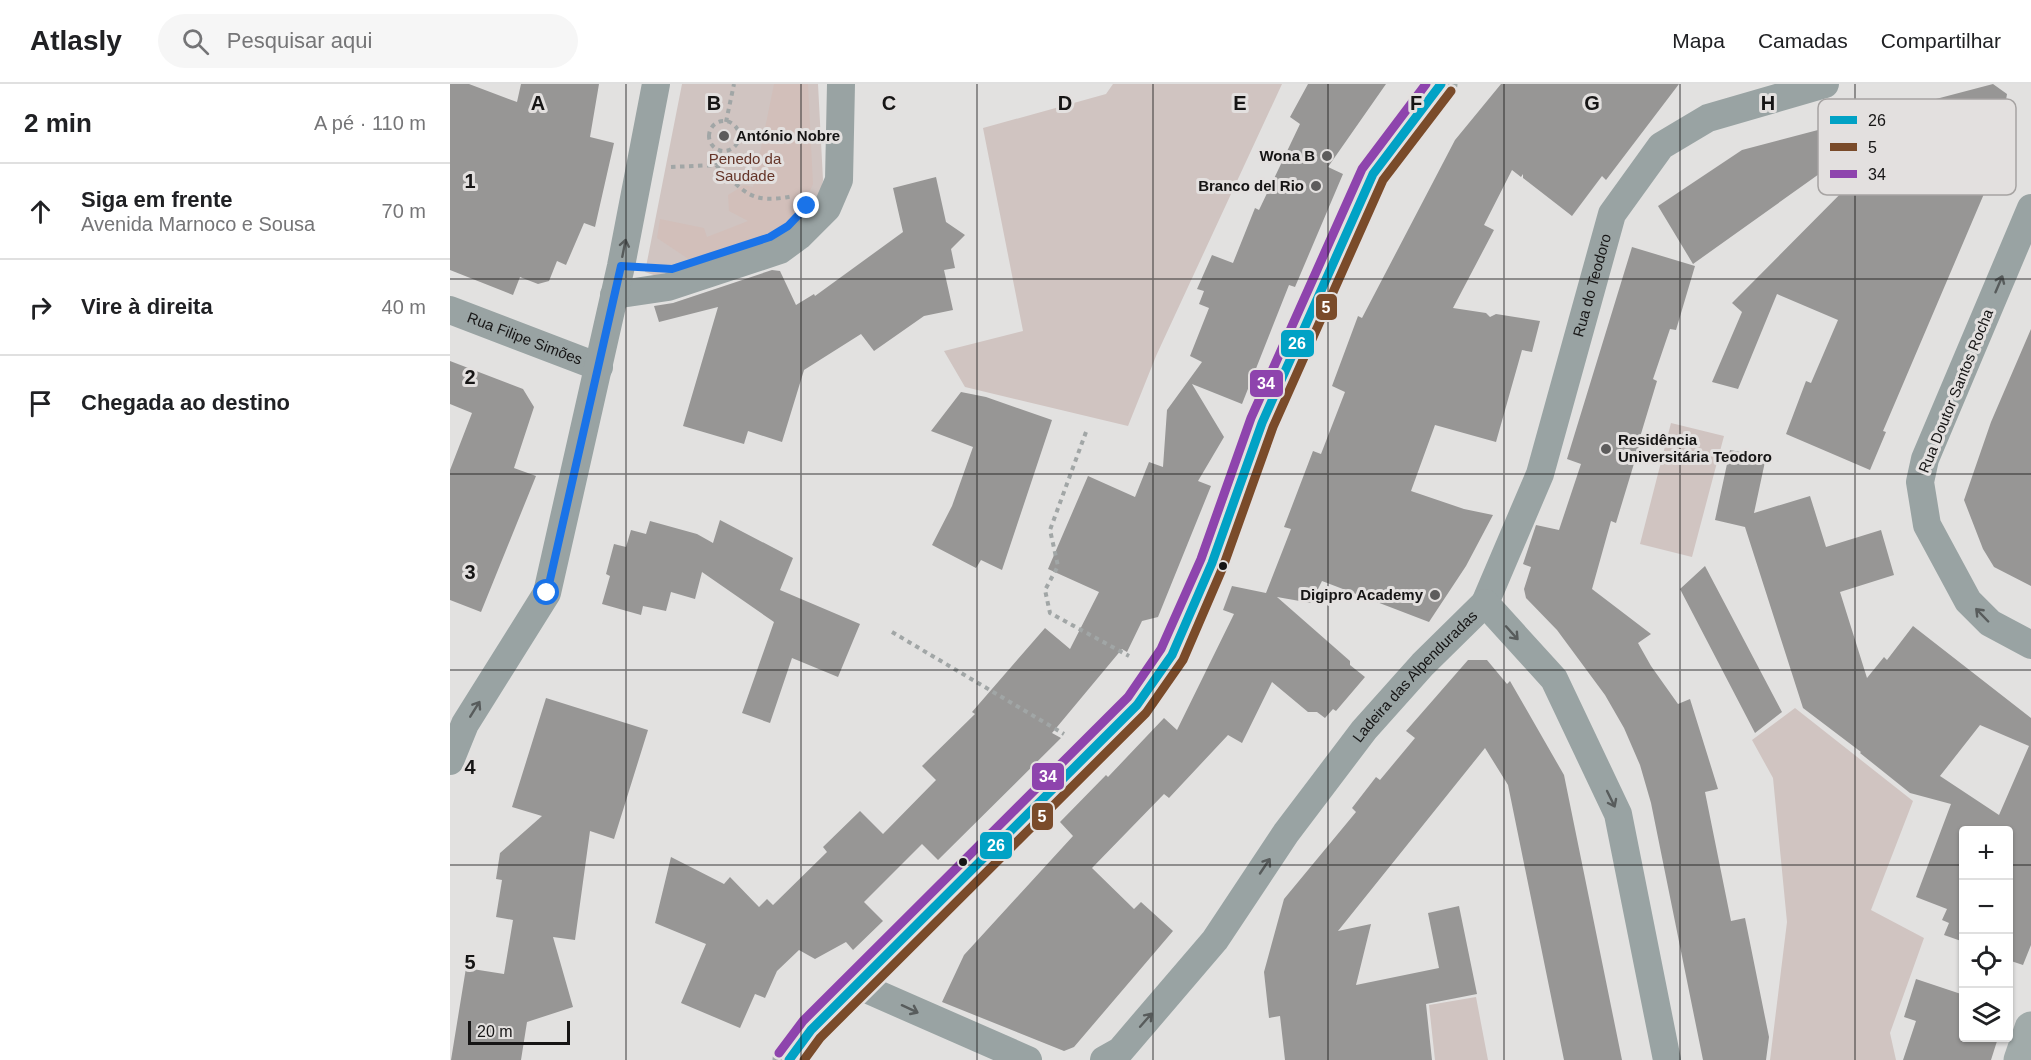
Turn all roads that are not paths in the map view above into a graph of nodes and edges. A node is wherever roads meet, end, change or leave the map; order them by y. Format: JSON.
{"nodes":[{"id":1,"x":656,"y":84,"type":"edge"},
{"id":2,"x":841,"y":84,"type":"edge"},
{"id":3,"x":1441,"y":84,"type":"edge"},
{"id":4,"x":1825,"y":84,"type":"edge"},
{"id":5,"x":2031,"y":208,"type":"edge"},
{"id":6,"x":614,"y":295,"type":"junction"},
{"id":7,"x":450,"y":310,"type":"edge"},
{"id":8,"x":599,"y":367,"type":"junction"},
{"id":9,"x":1485,"y":603,"type":"junction"},
{"id":10,"x":2031,"y":645,"type":"edge"},
{"id":11,"x":450,"y":761,"type":"edge"},
{"id":12,"x":857,"y":985,"type":"junction"},
{"id":13,"x":2031,"y":1028,"type":"edge"},
{"id":14,"x":789,"y":1060,"type":"edge"},
{"id":15,"x":1028,"y":1060,"type":"edge"},
{"id":16,"x":1104,"y":1060,"type":"edge"},
{"id":17,"x":1667,"y":1060,"type":"edge"},
{"id":18,"x":2020,"y":1060,"type":"edge"}],
"edges":[{"from":6,"to":1,"type":"street","one_way":true},
{"from":2,"to":6,"type":"street"},
{"from":3,"to":12,"type":"main road"},
{"from":4,"to":9,"type":"street","name":"Rua do Teodoro"},
{"from":10,"to":5,"type":"street","name":"Rua Doutor Santos Rocha","one_way":true},
{"from":6,"to":8,"type":"street"},
{"from":7,"to":8,"type":"street","name":"Rua Filipe Simões"},
{"from":11,"to":8,"type":"street","one_way":true},
{"from":16,"to":9,"type":"street","name":"Ladeira das Alpenduradas","one_way":true},
{"from":9,"to":17,"type":"street","name":"Ladeira das Alpenduradas","one_way":true},
{"from":12,"to":14,"type":"main road"},
{"from":12,"to":15,"type":"street","one_way":true},
{"from":13,"to":18,"type":"main road"}]}
